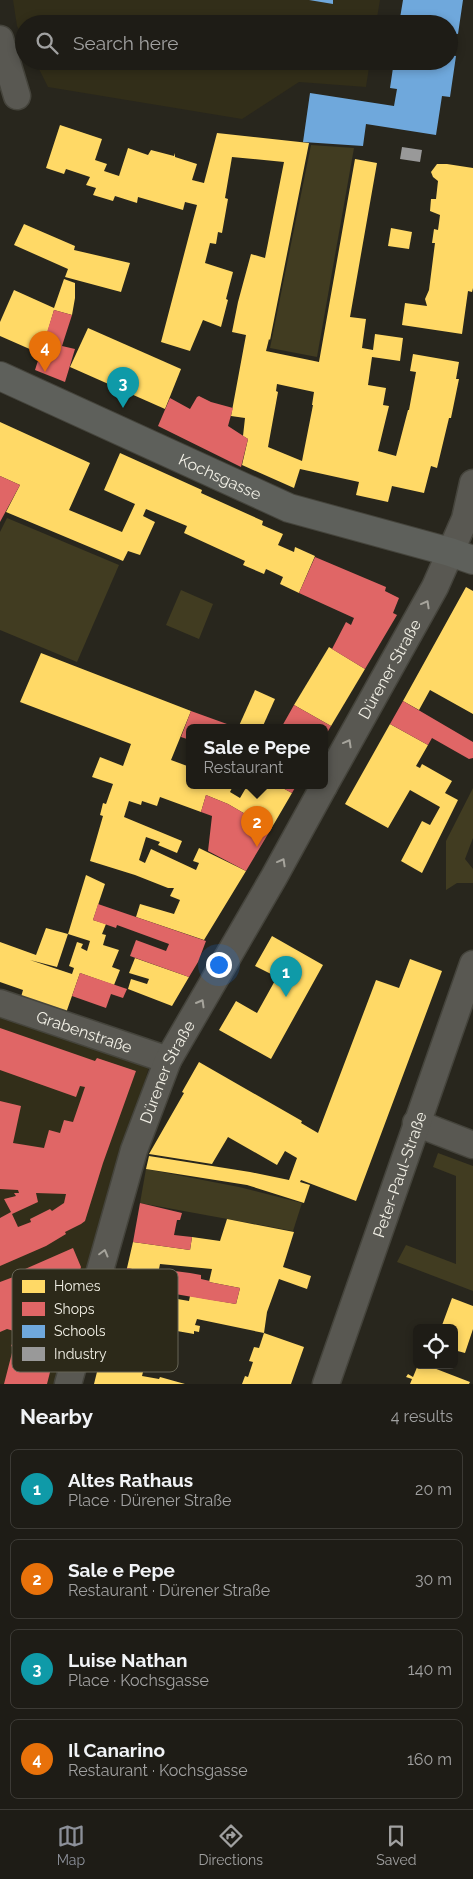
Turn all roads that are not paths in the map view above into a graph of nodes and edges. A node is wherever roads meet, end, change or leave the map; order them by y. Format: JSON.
{"nodes":[{"id":1,"x":0,"y":39,"type":"edge"},
{"id":2,"x":17,"y":96,"type":"dead end"},
{"id":3,"x":0,"y":376,"type":"edge"},
{"id":4,"x":473,"y":483,"type":"edge"},
{"id":5,"x":462,"y":556,"type":"edge"},
{"id":6,"x":328,"y":779,"type":"edge"},
{"id":7,"x":322,"y":789,"type":"edge"},
{"id":8,"x":473,"y":964,"type":"edge"},
{"id":9,"x":0,"y":1003,"type":"edge"},
{"id":10,"x":168,"y":1060,"type":"junction"},
{"id":11,"x":416,"y":1123,"type":"junction"},
{"id":12,"x":473,"y":1145,"type":"edge"},
{"id":13,"x":100,"y":1269,"type":"edge"},
{"id":14,"x":326,"y":1384,"type":"edge"}],
"edges":[{"from":1,"to":2,"type":"street"},
{"from":3,"to":5,"type":"street","name":"Kochsgasse"},
{"from":4,"to":5,"type":"street","name":"Dürener Straße"},
{"from":6,"to":5,"type":"street","name":"Dürener Straße","one_way":true},
{"from":10,"to":7,"type":"street","name":"Dürener Straße","one_way":true},
{"from":8,"to":11,"type":"street","name":"Peter-Paul-Straße"},
{"from":9,"to":10,"type":"street","name":"Grabenstraße"},
{"from":13,"to":10,"type":"street","name":"Dürener Straße","one_way":true},
{"from":11,"to":12,"type":"street"},
{"from":11,"to":14,"type":"street","name":"Peter-Paul-Straße"}]}
